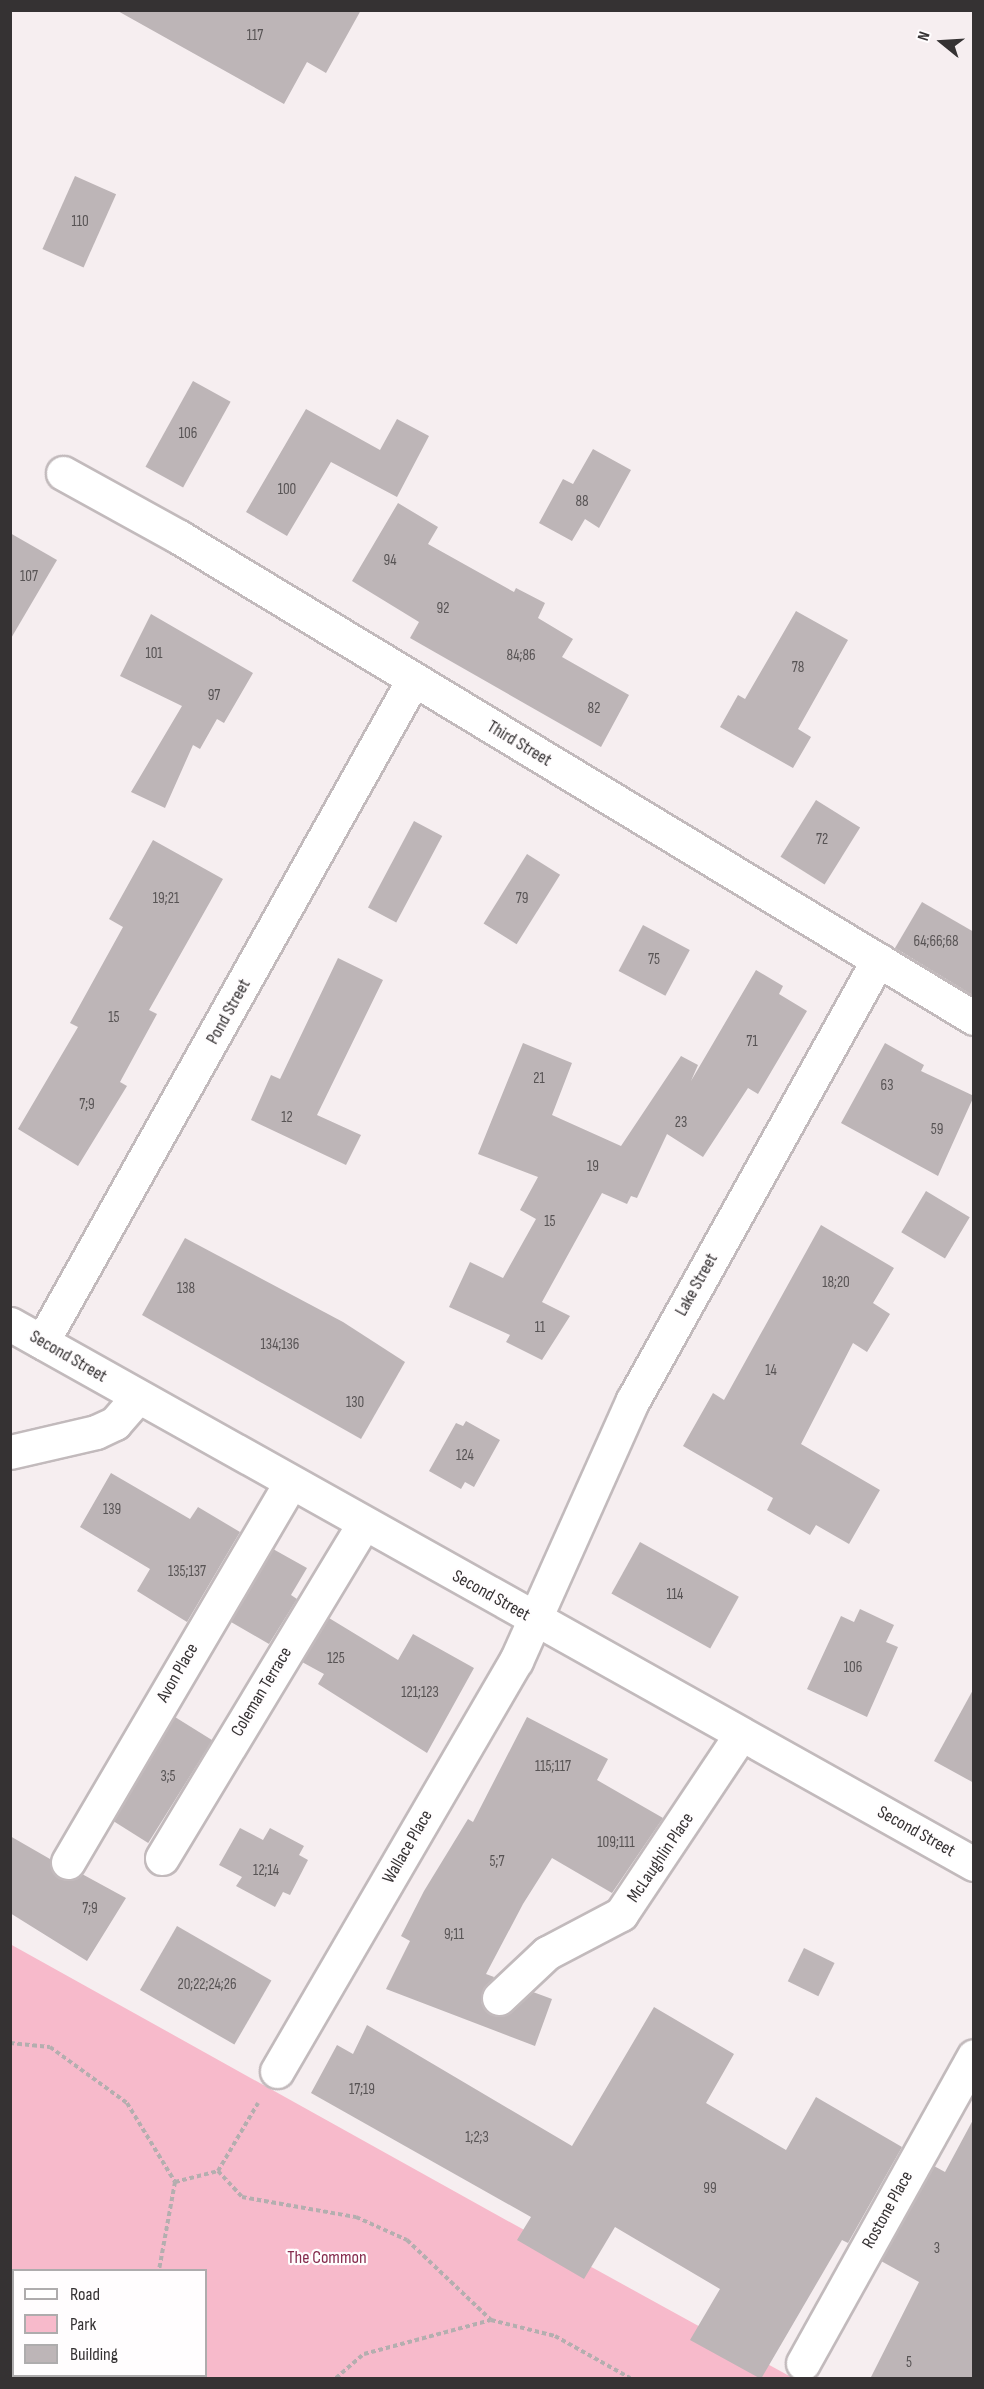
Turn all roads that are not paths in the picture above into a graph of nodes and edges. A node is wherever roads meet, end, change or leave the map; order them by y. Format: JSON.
{"nodes":[{"id":1,"x":63,"y":473,"type":"dead end"},
{"id":2,"x":413,"y":680,"type":"junction"},
{"id":3,"x":878,"y":960,"type":"junction"},
{"id":4,"x":974,"y":1018,"type":"edge"},
{"id":5,"x":10,"y":1324,"type":"edge"},
{"id":6,"x":42,"y":1342,"type":"junction"},
{"id":7,"x":137,"y":1398,"type":"junction"},
{"id":8,"x":10,"y":1452,"type":"edge"},
{"id":9,"x":289,"y":1485,"type":"junction"},
{"id":10,"x":363,"y":1526,"type":"junction"},
{"id":11,"x":537,"y":1621,"type":"junction"},
{"id":12,"x":741,"y":1734,"type":"junction"},
{"id":13,"x":162,"y":1858,"type":"dead end"},
{"id":14,"x":68,"y":1862,"type":"dead end"},
{"id":15,"x":974,"y":1864,"type":"edge"},
{"id":16,"x":499,"y":1998,"type":"dead end"},
{"id":17,"x":974,"y":2056,"type":"edge"},
{"id":18,"x":277,"y":2071,"type":"road end"},
{"id":19,"x":803,"y":2364,"type":"dead end"}],
"edges":[{"from":1,"to":2,"type":"street","name":"Third Street"},
{"from":2,"to":3,"type":"street","name":"Third Street"},
{"from":2,"to":6,"type":"street","name":"Pond Street"},
{"from":3,"to":4,"type":"street","name":"Third Street"},
{"from":3,"to":11,"type":"street","name":"Lake Street"},
{"from":5,"to":6,"type":"street","name":"Second Street"},
{"from":6,"to":7,"type":"street","name":"Second Street"},
{"from":7,"to":8,"type":"street"},
{"from":7,"to":9,"type":"street","name":"Second Street"},
{"from":9,"to":10,"type":"street","name":"Second Street"},
{"from":9,"to":14,"type":"street","name":"Avon Place"},
{"from":10,"to":11,"type":"street","name":"Second Street"},
{"from":10,"to":13,"type":"street","name":"Coleman Terrace"},
{"from":11,"to":12,"type":"street","name":"Second Street"},
{"from":11,"to":18,"type":"street","name":"Wallace Place"},
{"from":12,"to":15,"type":"street","name":"Second Street"},
{"from":12,"to":16,"type":"street","name":"McLaughlin Place"},
{"from":17,"to":19,"type":"street","name":"Rostone Place"}]}
